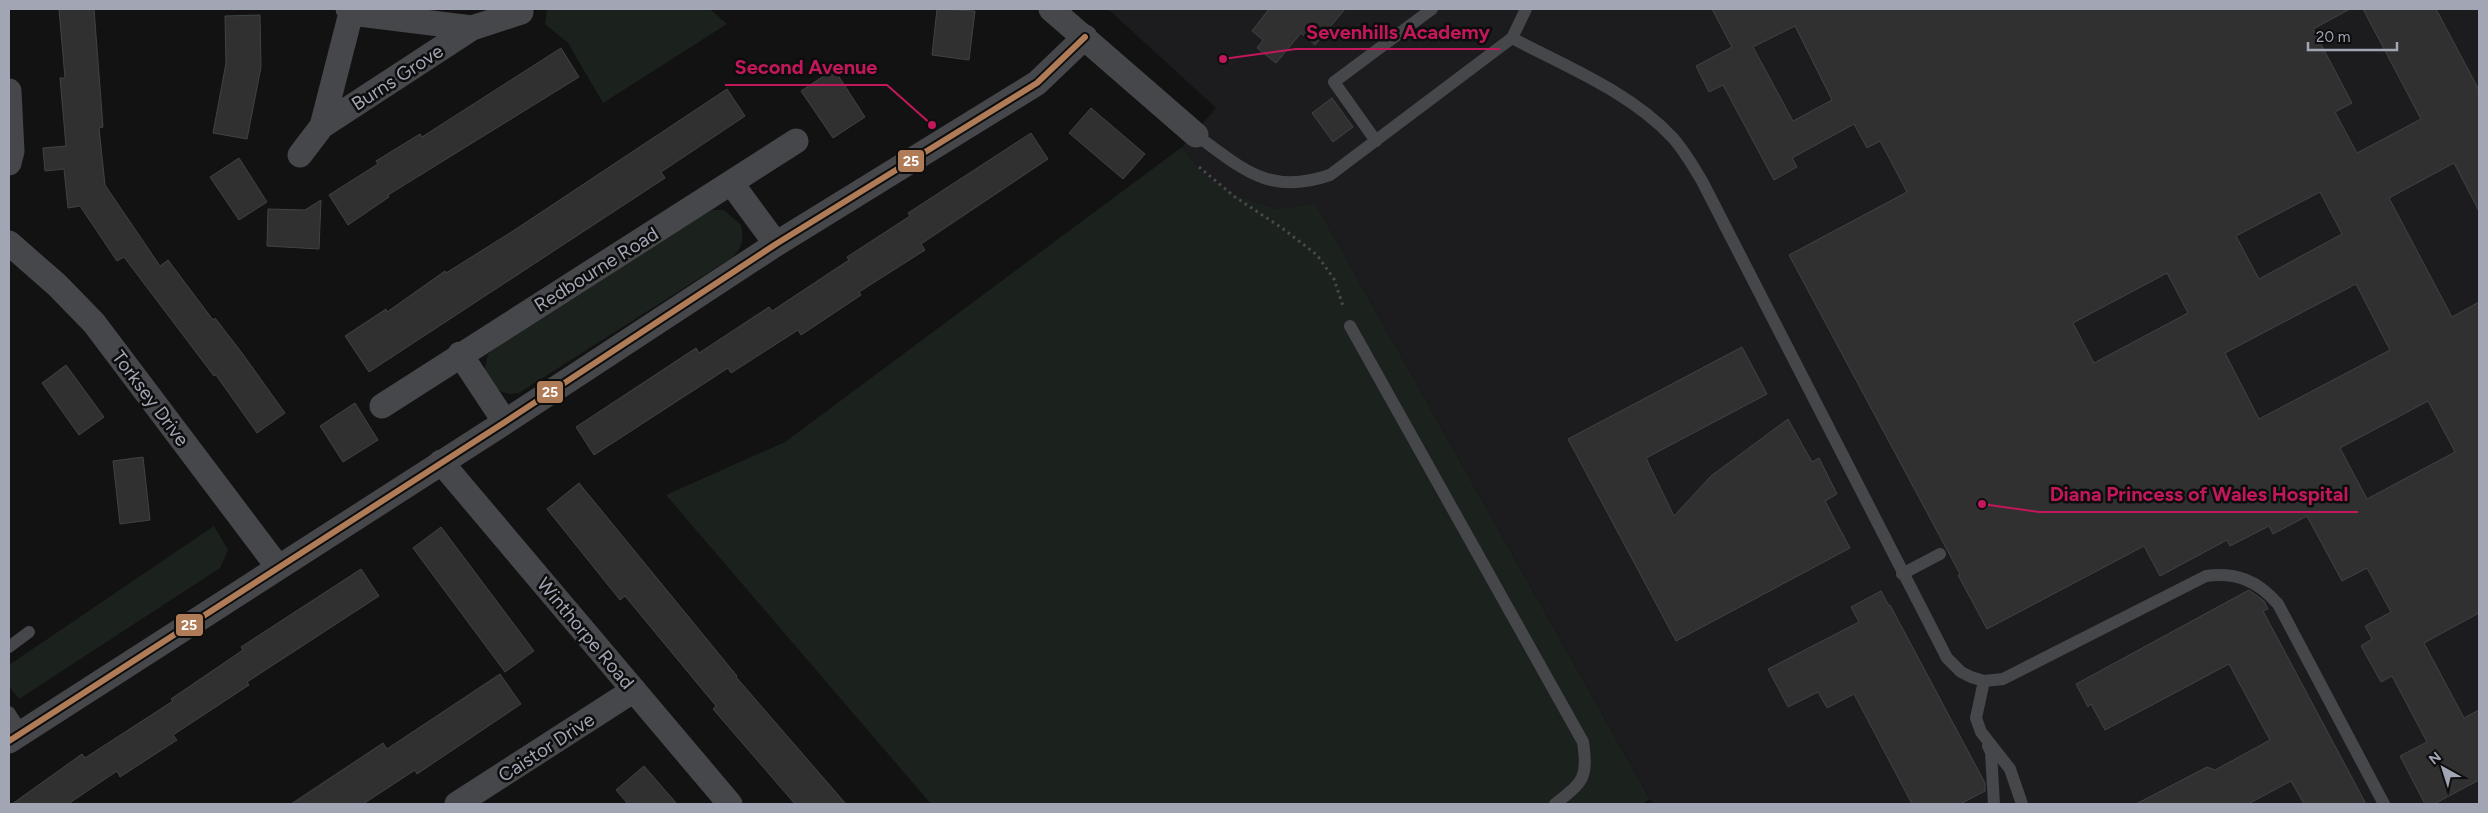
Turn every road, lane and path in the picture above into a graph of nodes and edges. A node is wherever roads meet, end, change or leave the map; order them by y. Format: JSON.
{"nodes":[{"id":1,"x":1432,"y":9,"type":"edge"},
{"id":2,"x":1526,"y":9,"type":"edge"},
{"id":3,"x":349,"y":11,"type":"edge"},
{"id":4,"x":521,"y":12,"type":"dead end"},
{"id":5,"x":1063,"y":12,"type":"edge"},
{"id":6,"x":472,"y":28,"type":"junction"},
{"id":7,"x":1085,"y":37,"type":"junction"},
{"id":8,"x":1512,"y":38,"type":"junction"},
{"id":9,"x":9,"y":92,"type":"edge"},
{"id":10,"x":322,"y":126,"type":"junction"},
{"id":11,"x":1196,"y":135,"type":"joint"},
{"id":12,"x":796,"y":141,"type":"dead end"},
{"id":13,"x":1376,"y":142,"type":"junction"},
{"id":14,"x":300,"y":155,"type":"dead end"},
{"id":15,"x":9,"y":163,"type":"edge"},
{"id":16,"x":1195,"y":164,"type":"dead end"},
{"id":17,"x":732,"y":184,"type":"junction"},
{"id":18,"x":9,"y":243,"type":"edge"},
{"id":19,"x":776,"y":244,"type":"junction"},
{"id":20,"x":1350,"y":326,"type":"joint"},
{"id":21,"x":460,"y":354,"type":"junction"},
{"id":22,"x":382,"y":406,"type":"dead end"},
{"id":23,"x":505,"y":422,"type":"junction"},
{"id":24,"x":441,"y":462,"type":"junction"},
{"id":25,"x":1940,"y":554,"type":"dead end"},
{"id":26,"x":278,"y":567,"type":"junction"},
{"id":27,"x":1902,"y":574,"type":"junction"},
{"id":28,"x":29,"y":632,"type":"dead end"},
{"id":29,"x":9,"y":647,"type":"edge"},
{"id":30,"x":1984,"y":681,"type":"junction"},
{"id":31,"x":634,"y":690,"type":"junction"},
{"id":32,"x":13,"y":728,"type":"edge"},
{"id":33,"x":1982,"y":732,"type":"junction"},
{"id":34,"x":457,"y":804,"type":"edge"},
{"id":35,"x":730,"y":804,"type":"edge"},
{"id":36,"x":1555,"y":804,"type":"edge"},
{"id":37,"x":1994,"y":804,"type":"edge"},
{"id":38,"x":2022,"y":804,"type":"edge"},
{"id":39,"x":2384,"y":804,"type":"edge"}],
"edges":[{"from":1,"to":13,"type":"lane"},
{"from":2,"to":8,"type":"lane"},
{"from":3,"to":6,"type":"street","name":"Burns Grove"},
{"from":3,"to":10,"type":"street","name":"Burns Grove"},
{"from":4,"to":6,"type":"street","name":"Burns Grove"},
{"from":5,"to":7,"type":"street"},
{"from":6,"to":10,"type":"street","name":"Burns Grove"},
{"from":7,"to":11,"type":"street"},
{"from":7,"to":19,"type":"street"},
{"from":8,"to":13,"type":"lane"},
{"from":8,"to":27,"type":"lane"},
{"from":9,"to":15,"type":"street"},
{"from":10,"to":14,"type":"street","name":"Burns Grove"},
{"from":11,"to":13,"type":"lane"},
{"from":12,"to":17,"type":"street","name":"Redbourne Road"},
{"from":16,"to":20,"type":"path"},
{"from":17,"to":19,"type":"street"},
{"from":17,"to":21,"type":"street","name":"Redbourne Road"},
{"from":18,"to":26,"type":"street","name":"Torksey Drive"},
{"from":19,"to":23,"type":"street"},
{"from":20,"to":36,"type":"lane"},
{"from":21,"to":22,"type":"street","name":"Redbourne Road"},
{"from":21,"to":23,"type":"street"},
{"from":23,"to":24,"type":"street"},
{"from":24,"to":26,"type":"street"},
{"from":24,"to":31,"type":"street","name":"Winthorpe Road"},
{"from":25,"to":27,"type":"lane"},
{"from":26,"to":32,"type":"street"},
{"from":27,"to":30,"type":"lane"},
{"from":28,"to":29,"type":"lane"},
{"from":30,"to":33,"type":"lane"},
{"from":30,"to":39,"type":"lane"},
{"from":31,"to":34,"type":"street","name":"Caistor Drive"},
{"from":31,"to":35,"type":"street","name":"Winthorpe Road"},
{"from":33,"to":37,"type":"lane"},
{"from":33,"to":38,"type":"lane"}]}
